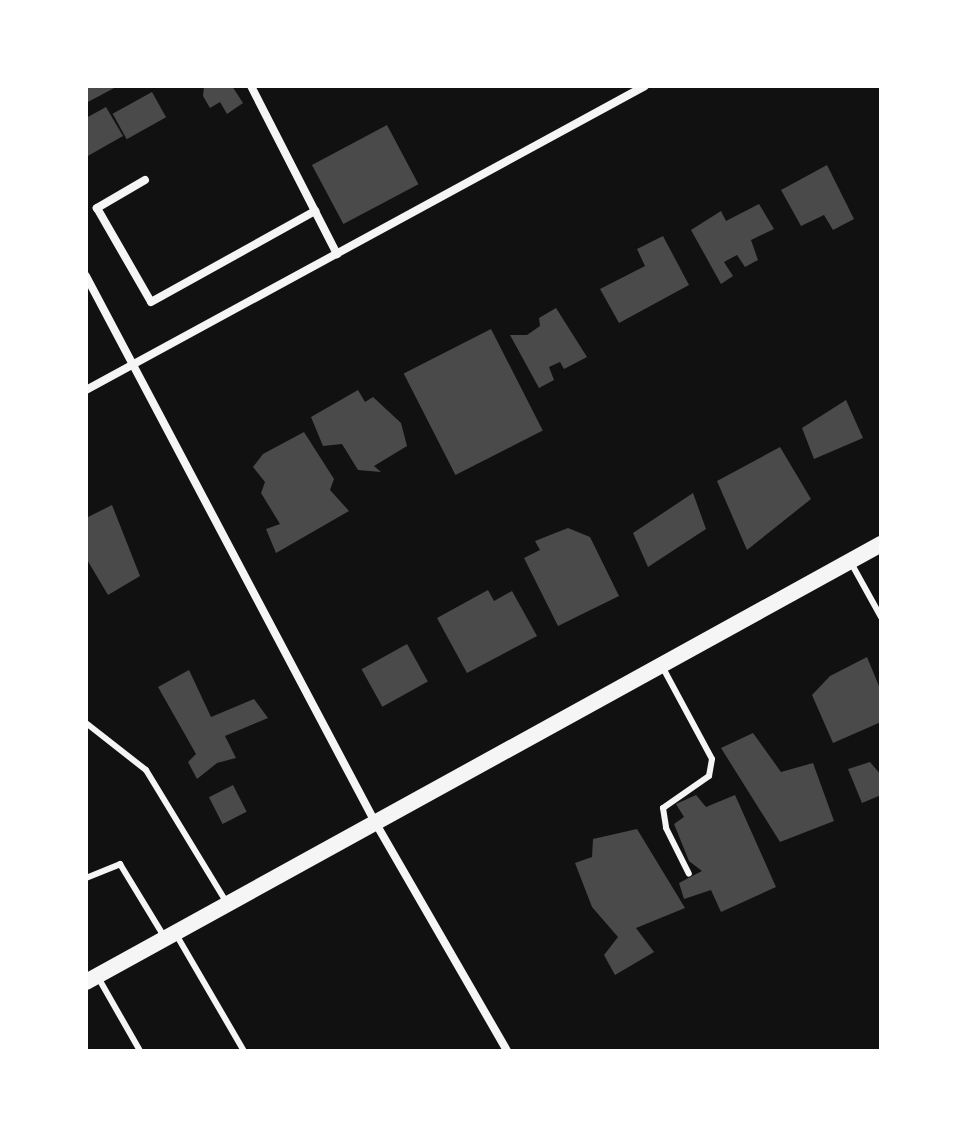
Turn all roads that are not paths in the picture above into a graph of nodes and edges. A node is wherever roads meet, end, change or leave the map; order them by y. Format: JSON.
{"nodes":[{"id":1,"x":251,"y":86,"type":"edge"},
{"id":2,"x":645,"y":86,"type":"edge"},
{"id":3,"x":145,"y":180,"type":"dead end"},
{"id":4,"x":315,"y":211,"type":"junction"},
{"id":5,"x":337,"y":254,"type":"junction"},
{"id":6,"x":86,"y":276,"type":"edge"},
{"id":7,"x":133,"y":365,"type":"junction"},
{"id":8,"x":86,"y":390,"type":"edge"},
{"id":9,"x":881,"y":544,"type":"edge"},
{"id":10,"x":850,"y":561,"type":"junction"},
{"id":11,"x":881,"y":617,"type":"edge"},
{"id":12,"x":662,"y":665,"type":"junction"},
{"id":13,"x":86,"y":723,"type":"edge"},
{"id":14,"x":375,"y":822,"type":"junction"},
{"id":15,"x":689,"y":874,"type":"dead end"},
{"id":16,"x":86,"y":878,"type":"edge"},
{"id":17,"x":228,"y":903,"type":"junction"},
{"id":18,"x":170,"y":936,"type":"junction"},
{"id":19,"x":89,"y":978,"type":"edge"},
{"id":20,"x":140,"y":1051,"type":"edge"},
{"id":21,"x":244,"y":1051,"type":"edge"},
{"id":22,"x":507,"y":1051,"type":"edge"}],
"edges":[{"from":1,"to":4,"type":"street"},
{"from":2,"to":5,"type":"street"},
{"from":3,"to":4,"type":"street"},
{"from":4,"to":5,"type":"street"},
{"from":5,"to":7,"type":"street"},
{"from":6,"to":7,"type":"street"},
{"from":7,"to":8,"type":"street"},
{"from":7,"to":14,"type":"street"},
{"from":9,"to":10,"type":"main road"},
{"from":10,"to":11,"type":"lane"},
{"from":10,"to":12,"type":"main road"},
{"from":12,"to":14,"type":"main road"},
{"from":12,"to":15,"type":"lane"},
{"from":13,"to":17,"type":"lane"},
{"from":14,"to":17,"type":"main road"},
{"from":14,"to":22,"type":"street"},
{"from":16,"to":18,"type":"lane"},
{"from":17,"to":18,"type":"main road"},
{"from":18,"to":19,"type":"main road"},
{"from":18,"to":21,"type":"lane"},
{"from":19,"to":20,"type":"lane"}]}
